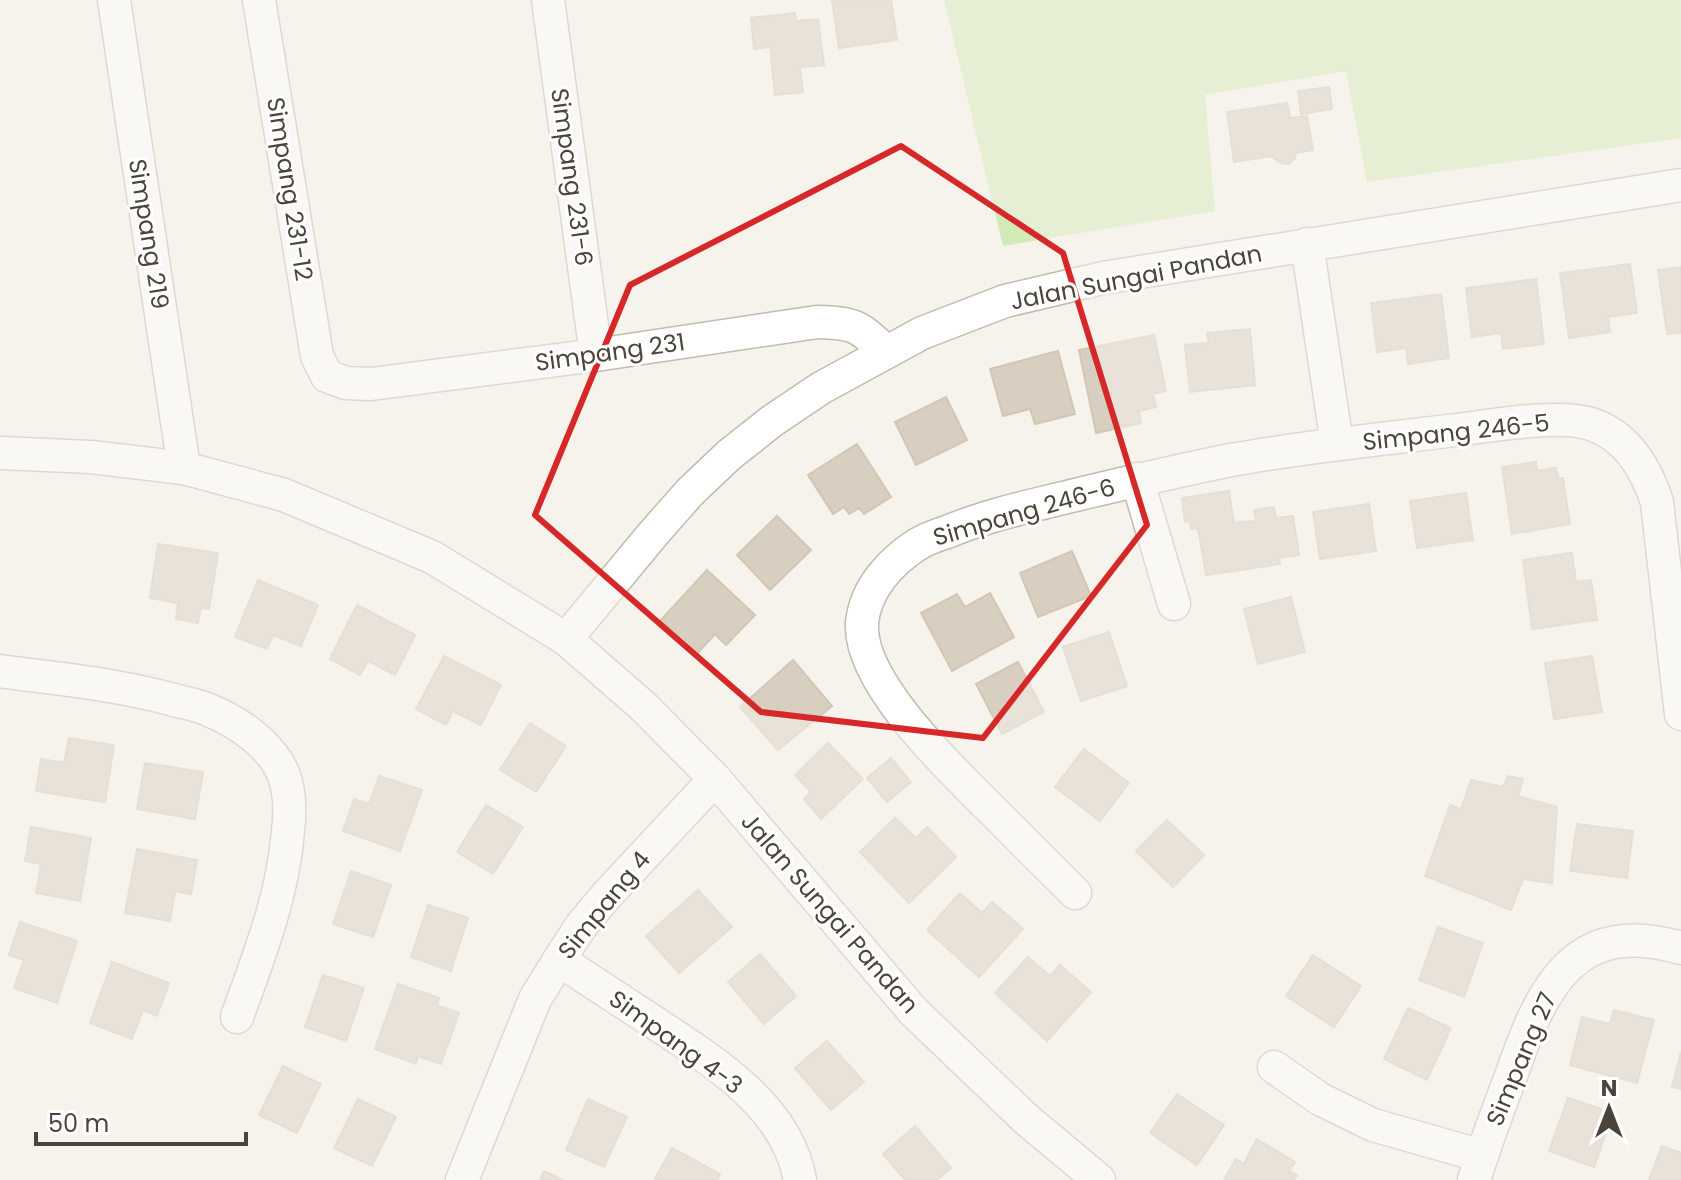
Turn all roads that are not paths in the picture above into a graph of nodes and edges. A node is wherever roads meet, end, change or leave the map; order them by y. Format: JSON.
{"nodes":[{"id":1,"x":114,"y":0,"type":"edge"},
{"id":2,"x":259,"y":0,"type":"edge"},
{"id":3,"x":548,"y":0,"type":"edge"},
{"id":4,"x":1681,"y":185,"type":"edge"},
{"id":5,"x":1307,"y":244,"type":"junction"},
{"id":6,"x":885,"y":351,"type":"junction"},
{"id":7,"x":596,"y":355,"type":"junction"},
{"id":8,"x":327,"y":376,"type":"joint"},
{"id":9,"x":1337,"y":444,"type":"junction"},
{"id":10,"x":0,"y":453,"type":"edge"},
{"id":11,"x":184,"y":468,"type":"junction"},
{"id":12,"x":1137,"y":479,"type":"junction"},
{"id":13,"x":1174,"y":604,"type":"dead end"},
{"id":14,"x":566,"y":639,"type":"junction"},
{"id":15,"x":0,"y":671,"type":"edge"},
{"id":16,"x":1681,"y":714,"type":"edge"},
{"id":17,"x":715,"y":779,"type":"junction"},
{"id":18,"x":1075,"y":893,"type":"dead end"},
{"id":19,"x":1681,"y":948,"type":"edge"},
{"id":20,"x":559,"y":960,"type":"junction"},
{"id":21,"x":237,"y":1017,"type":"dead end"},
{"id":22,"x":1274,"y":1067,"type":"dead end"},
{"id":23,"x":1478,"y":1168,"type":"edge"},
{"id":24,"x":1091,"y":1177,"type":"edge"},
{"id":25,"x":462,"y":1180,"type":"edge"},
{"id":26,"x":800,"y":1180,"type":"edge"}],
"edges":[{"from":1,"to":11,"type":"street","name":"Simpang 219"},
{"from":2,"to":8,"type":"street","name":"Simpang 231-12"},
{"from":3,"to":7,"type":"street","name":"Simpang 231-6"},
{"from":4,"to":5,"type":"street","name":"Jalan Sungai Pandan"},
{"from":5,"to":6,"type":"street","name":"Jalan Sungai Pandan"},
{"from":5,"to":9,"type":"street"},
{"from":6,"to":7,"type":"street","name":"Simpang 231"},
{"from":6,"to":14,"type":"street","name":"Jalan Sungai Pandan"},
{"from":7,"to":8,"type":"street","name":"Simpang 231"},
{"from":9,"to":12,"type":"street","name":"Simpang 246-6"},
{"from":9,"to":16,"type":"street","name":"Simpang 246-5"},
{"from":10,"to":11,"type":"street","name":"Jalan Sungai Pandan"},
{"from":11,"to":14,"type":"street","name":"Jalan Sungai Pandan"},
{"from":12,"to":13,"type":"street"},
{"from":12,"to":18,"type":"street","name":"Simpang 246-6"},
{"from":14,"to":17,"type":"street","name":"Jalan Sungai Pandan"},
{"from":15,"to":21,"type":"street"},
{"from":17,"to":20,"type":"street","name":"Simpang 4"},
{"from":17,"to":24,"type":"street","name":"Jalan Sungai Pandan"},
{"from":19,"to":23,"type":"street","name":"Simpang 27"},
{"from":20,"to":25,"type":"street","name":"Simpang 4"},
{"from":20,"to":26,"type":"street","name":"Simpang 4-3"},
{"from":22,"to":23,"type":"street"}]}
